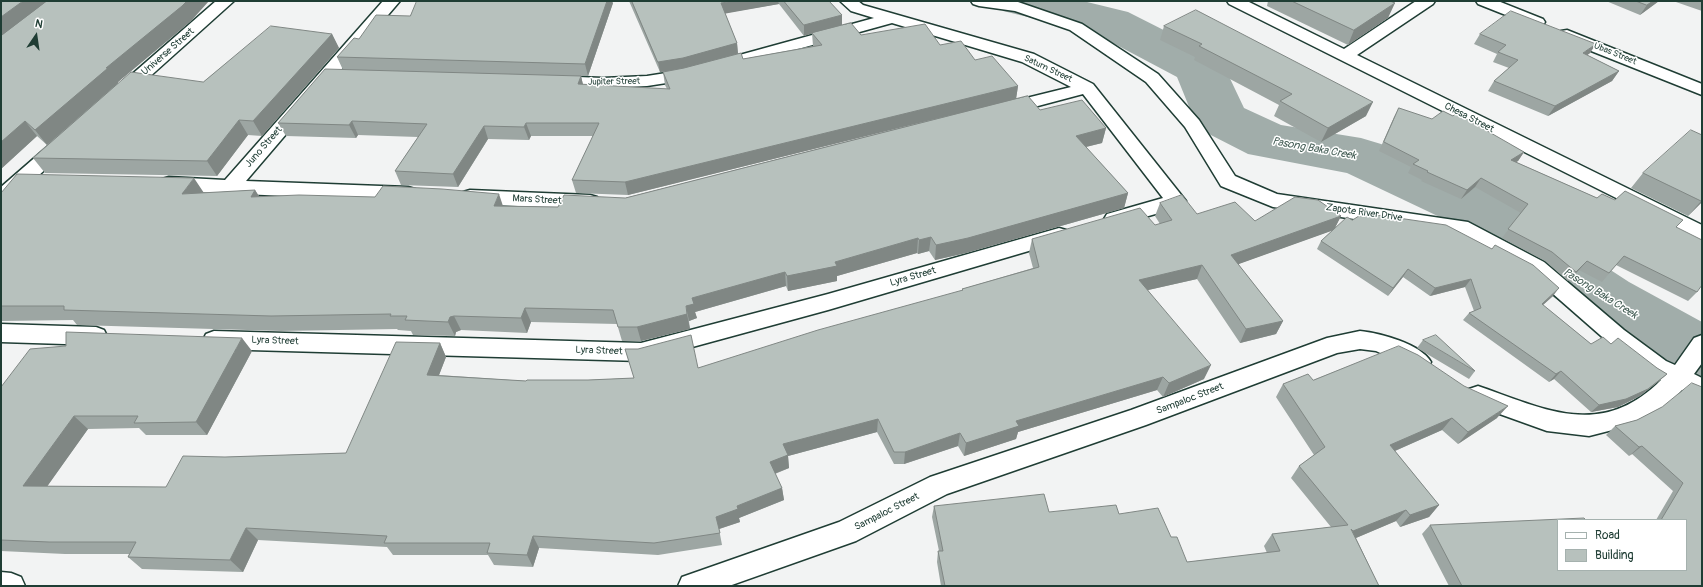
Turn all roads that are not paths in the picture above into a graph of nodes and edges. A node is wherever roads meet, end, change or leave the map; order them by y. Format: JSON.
{"nodes":[{"id":1,"x":226,"y":1,"type":"edge"},
{"id":2,"x":392,"y":1,"type":"edge"},
{"id":3,"x":848,"y":1,"type":"edge"},
{"id":4,"x":979,"y":1,"type":"edge"},
{"id":5,"x":1235,"y":1,"type":"edge"},
{"id":6,"x":1427,"y":1,"type":"edge"},
{"id":7,"x":1484,"y":1,"type":"edge"},
{"id":8,"x":893,"y":18,"type":"junction"},
{"id":9,"x":1345,"y":56,"type":"junction"},
{"id":10,"x":326,"y":76,"type":"junction"},
{"id":11,"x":345,"y":77,"type":"edge"},
{"id":12,"x":540,"y":81,"type":"edge"},
{"id":13,"x":1087,"y":88,"type":"junction"},
{"id":14,"x":1702,"y":90,"type":"edge"},
{"id":15,"x":107,"y":105,"type":"edge"},
{"id":16,"x":987,"y":114,"type":"edge"},
{"id":17,"x":71,"y":136,"type":"edge"},
{"id":18,"x":22,"y":180,"type":"junction"},
{"id":19,"x":45,"y":180,"type":"edge"},
{"id":20,"x":147,"y":183,"type":"edge"},
{"id":21,"x":231,"y":185,"type":"junction"},
{"id":22,"x":429,"y":195,"type":"edge"},
{"id":23,"x":453,"y":196,"type":"edge"},
{"id":24,"x":1,"y":198,"type":"edge"},
{"id":25,"x":1176,"y":201,"type":"joint"},
{"id":26,"x":612,"y":203,"type":"edge"},
{"id":27,"x":1702,"y":234,"type":"edge"},
{"id":28,"x":1,"y":333,"type":"edge"},
{"id":29,"x":116,"y":337,"type":"edge"},
{"id":30,"x":194,"y":339,"type":"edge"},
{"id":31,"x":1701,"y":345,"type":"edge"},
{"id":32,"x":1435,"y":372,"type":"edge"},
{"id":33,"x":1679,"y":378,"type":"junction"},
{"id":34,"x":1460,"y":387,"type":"edge"},
{"id":35,"x":1702,"y":389,"type":"edge"},
{"id":36,"x":1,"y":586,"type":"edge"},
{"id":37,"x":10,"y":586,"type":"edge"},
{"id":38,"x":692,"y":586,"type":"edge"}],
"edges":[{"from":1,"to":15,"type":"street","name":"Universe Street"},
{"from":2,"to":10,"type":"street","name":"Juno Street"},
{"from":3,"to":8,"type":"street","name":"Saturn Street"},
{"from":4,"to":33,"type":"street","name":"Zapote River Drive"},
{"from":5,"to":9,"type":"street","name":"Chesa Street"},
{"from":6,"to":9,"type":"street"},
{"from":7,"to":14,"type":"street","name":"Ubas Street"},
{"from":8,"to":12,"type":"street","name":"Jupiter Street"},
{"from":8,"to":13,"type":"street","name":"Saturn Street"},
{"from":9,"to":27,"type":"street","name":"Chesa Street"},
{"from":10,"to":11,"type":"street"},
{"from":10,"to":21,"type":"street","name":"Juno Street"},
{"from":13,"to":16,"type":"street"},
{"from":13,"to":25,"type":"street","name":"Saturn Street"},
{"from":17,"to":18,"type":"street"},
{"from":18,"to":19,"type":"street"},
{"from":18,"to":24,"type":"street"},
{"from":20,"to":21,"type":"street"},
{"from":21,"to":22,"type":"street"},
{"from":23,"to":26,"type":"street","name":"Mars Street"},
{"from":25,"to":30,"type":"street","name":"Lyra Street"},
{"from":28,"to":29,"type":"street"},
{"from":31,"to":33,"type":"street"},
{"from":32,"to":38,"type":"street","name":"Sampaloc Street"},
{"from":33,"to":34,"type":"street"},
{"from":33,"to":35,"type":"street","name":"Zapote River Drive"},
{"from":36,"to":37,"type":"street"}]}
